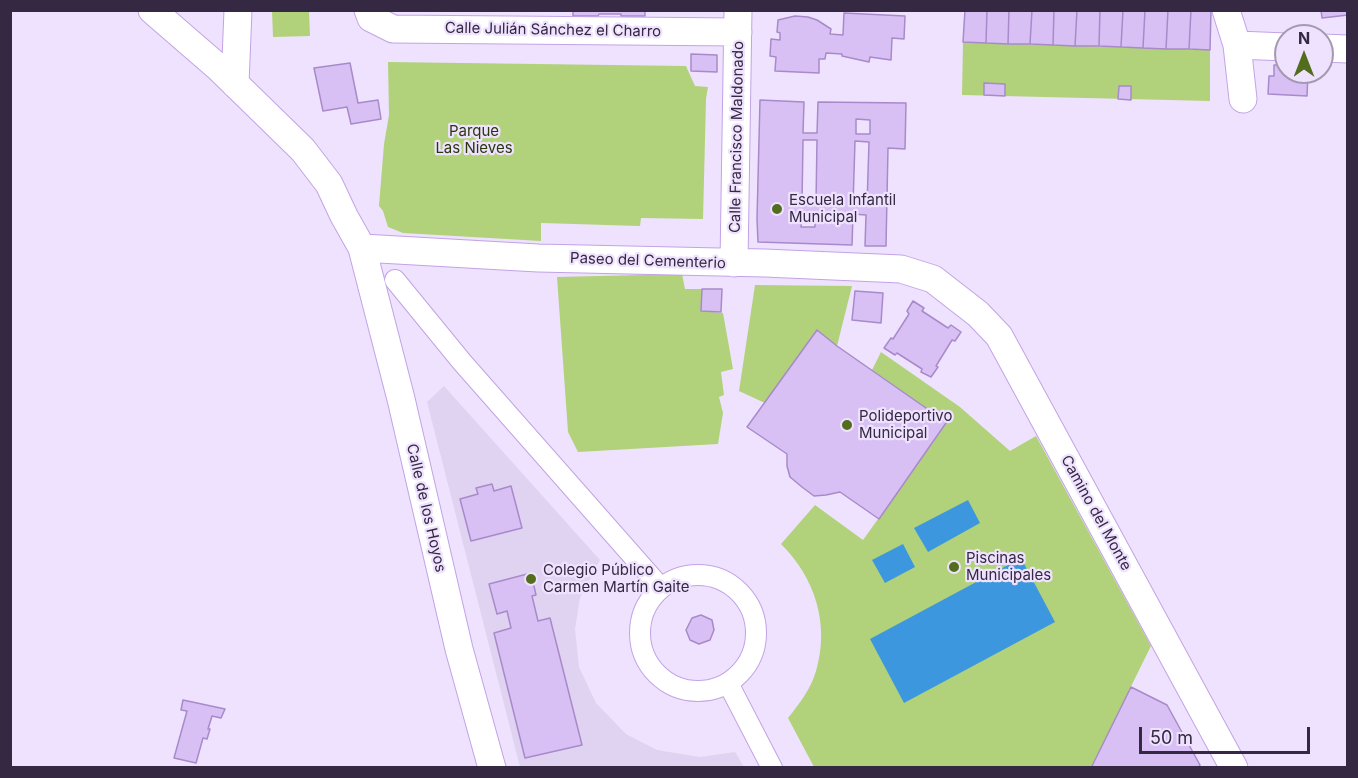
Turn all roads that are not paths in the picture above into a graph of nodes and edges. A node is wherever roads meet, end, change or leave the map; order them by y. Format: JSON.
{"nodes":[{"id":1,"x":152,"y":10,"type":"edge"},
{"id":2,"x":238,"y":10,"type":"edge"},
{"id":3,"x":1226,"y":10,"type":"edge"},
{"id":4,"x":369,"y":14,"type":"edge"},
{"id":5,"x":548,"y":20,"type":"edge"},
{"id":6,"x":738,"y":22,"type":"edge"},
{"id":7,"x":1237,"y":45,"type":"junction"},
{"id":8,"x":1274,"y":47,"type":"edge"},
{"id":9,"x":230,"y":70,"type":"junction"},
{"id":10,"x":1243,"y":99,"type":"dead end"},
{"id":11,"x":363,"y":248,"type":"junction"},
{"id":12,"x":734,"y":263,"type":"junction"},
{"id":13,"x":933,"y":279,"type":"joint"},
{"id":14,"x":395,"y":280,"type":"dead end"},
{"id":15,"x":661,"y":588,"type":"junction"},
{"id":16,"x":728,"y":683,"type":"junction"},
{"id":17,"x":492,"y":768,"type":"edge"},
{"id":18,"x":772,"y":768,"type":"edge"},
{"id":19,"x":1234,"y":768,"type":"edge"}],
"edges":[{"from":1,"to":9,"type":"street","name":"Calle de los Hoyos"},
{"from":2,"to":9,"type":"street"},
{"from":3,"to":7,"type":"street"},
{"from":4,"to":5,"type":"street","name":"Calle Julián Sánchez el Charro"},
{"from":5,"to":6,"type":"street","name":"Calle Julián Sánchez el Charro"},
{"from":6,"to":12,"type":"street","name":"Calle Francisco Maldonado"},
{"from":7,"to":8,"type":"street"},
{"from":7,"to":10,"type":"street"},
{"from":9,"to":11,"type":"street","name":"Calle de los Hoyos"},
{"from":11,"to":12,"type":"street","name":"Paseo del Cementerio"},
{"from":11,"to":17,"type":"street","name":"Calle de los Hoyos"},
{"from":12,"to":13,"type":"street","name":"Paseo del Cementerio"},
{"from":13,"to":19,"type":"street","name":"Camino del Monte"},
{"from":14,"to":15,"type":"street"},
{"from":15,"to":16,"type":"street"},
{"from":15,"to":16,"type":"street"},
{"from":16,"to":18,"type":"street"}]}
